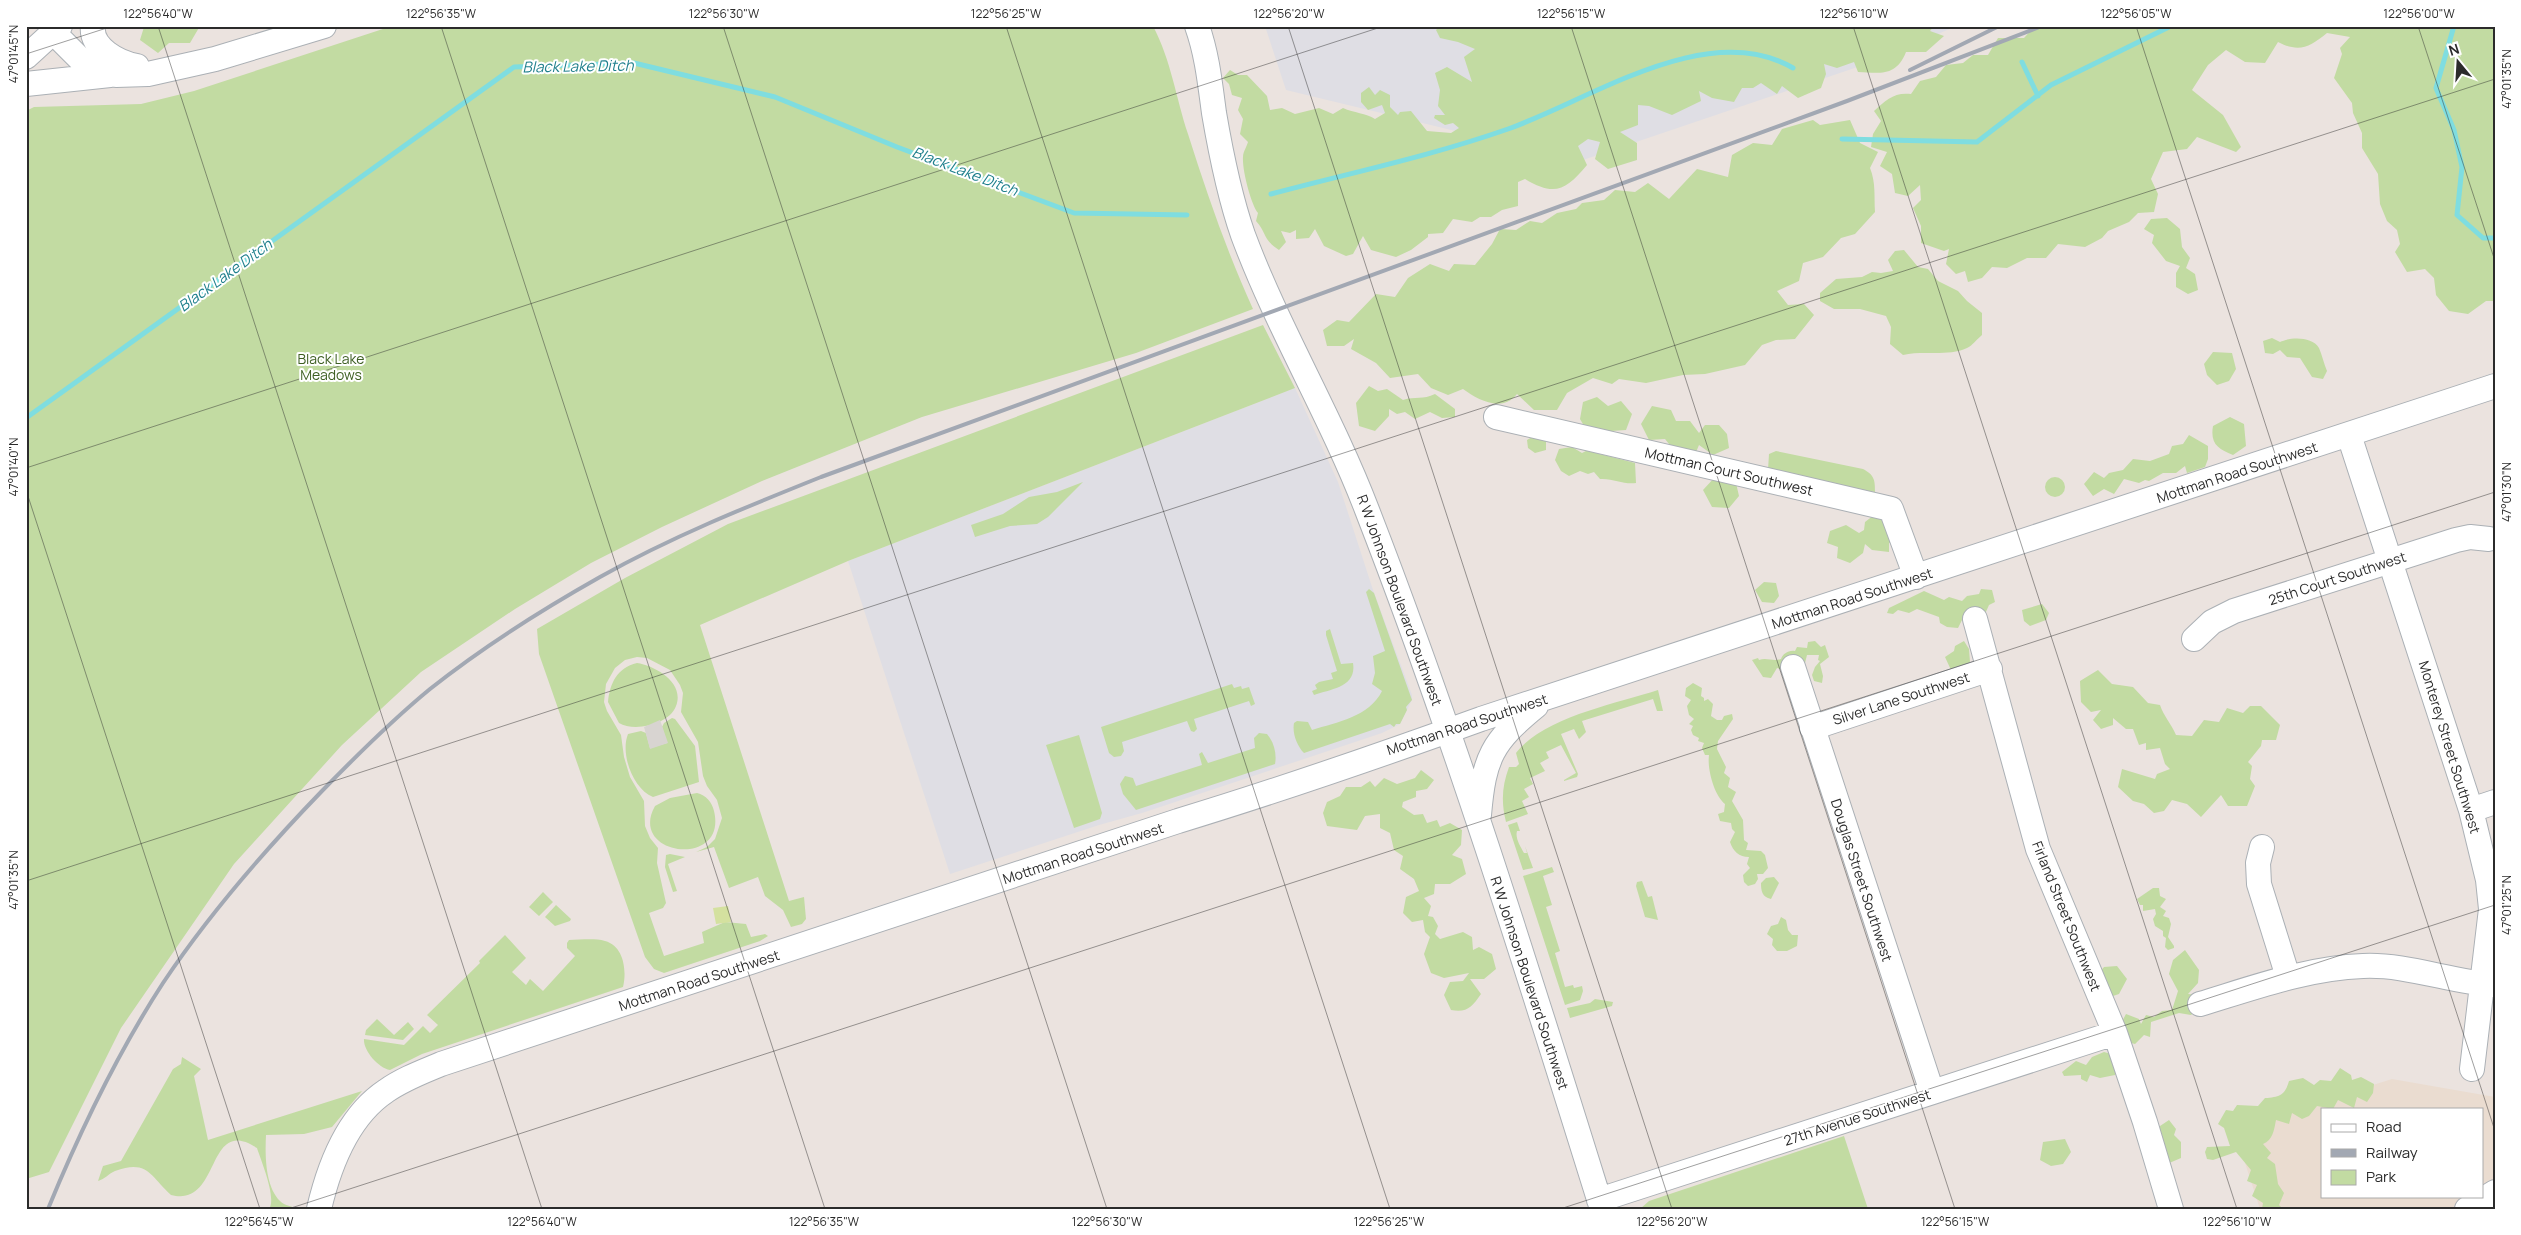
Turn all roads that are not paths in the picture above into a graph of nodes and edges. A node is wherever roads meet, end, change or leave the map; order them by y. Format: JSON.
{"nodes":[{"id":1,"x":93,"y":26,"type":"edge"},
{"id":2,"x":324,"y":26,"type":"edge"},
{"id":3,"x":1197,"y":26,"type":"edge"},
{"id":4,"x":57,"y":29,"type":"edge"},
{"id":5,"x":26,"y":57,"type":"edge"},
{"id":6,"x":174,"y":68,"type":"junction"},
{"id":7,"x":116,"y":75,"type":"junction"},
{"id":8,"x":26,"y":84,"type":"edge"},
{"id":9,"x":2495,"y":386,"type":"edge"},
{"id":10,"x":1496,"y":417,"type":"dead end"},
{"id":11,"x":2349,"y":435,"type":"junction"},
{"id":12,"x":2489,"y":539,"type":"dead end"},
{"id":13,"x":2391,"y":560,"type":"junction"},
{"id":14,"x":1916,"y":577,"type":"junction"},
{"id":15,"x":1975,"y":619,"type":"dead end"},
{"id":16,"x":2194,"y":639,"type":"dead end"},
{"id":17,"x":1793,"y":667,"type":"dead end"},
{"id":18,"x":1990,"y":669,"type":"junction"},
{"id":19,"x":1547,"y":697,"type":"junction"},
{"id":20,"x":1812,"y":728,"type":"junction"},
{"id":21,"x":1448,"y":730,"type":"junction"},
{"id":22,"x":2495,"y":802,"type":"edge"},
{"id":23,"x":2471,"y":810,"type":"junction"},
{"id":24,"x":1478,"y":824,"type":"junction"},
{"id":25,"x":2262,"y":847,"type":"dead end"},
{"id":26,"x":2288,"y":977,"type":"junction"},
{"id":27,"x":2488,"y":985,"type":"edge"},
{"id":28,"x":2200,"y":1004,"type":"dead end"},
{"id":29,"x":2115,"y":1033,"type":"junction"},
{"id":30,"x":2472,"y":1069,"type":"dead end"},
{"id":31,"x":1932,"y":1092,"type":"junction"},
{"id":32,"x":2495,"y":1192,"type":"edge"},
{"id":33,"x":1601,"y":1204,"type":"edge"},
{"id":34,"x":319,"y":1209,"type":"edge"},
{"id":35,"x":2171,"y":1209,"type":"edge"},
{"id":36,"x":2467,"y":1209,"type":"edge"}],
"edges":[{"from":1,"to":6,"type":"street"},
{"from":2,"to":6,"type":"street"},
{"from":3,"to":21,"type":"street","name":"R W Johnson Boulevard Southwest"},
{"from":4,"to":5,"type":"street"},
{"from":4,"to":7,"type":"street"},
{"from":6,"to":7,"type":"street"},
{"from":7,"to":8,"type":"street"},
{"from":9,"to":11,"type":"street","name":"Mottman Road Southwest"},
{"from":10,"to":14,"type":"street","name":"Mottman Court Southwest"},
{"from":11,"to":13,"type":"street","name":"Monterey Street Southwest"},
{"from":11,"to":14,"type":"street","name":"Mottman Road Southwest"},
{"from":12,"to":13,"type":"street","name":"25th Court Southwest"},
{"from":13,"to":16,"type":"street","name":"25th Court Southwest"},
{"from":13,"to":23,"type":"street","name":"Monterey Street Southwest"},
{"from":14,"to":19,"type":"street","name":"Mottman Road Southwest"},
{"from":15,"to":18,"type":"street","name":"Firland Street Southwest"},
{"from":17,"to":20,"type":"street","name":"Douglas Street Southwest"},
{"from":18,"to":20,"type":"street","name":"Silver Lane Southwest"},
{"from":18,"to":29,"type":"street","name":"Firland Street Southwest"},
{"from":19,"to":21,"type":"street","name":"Mottman Road Southwest"},
{"from":19,"to":24,"type":"street"},
{"from":20,"to":31,"type":"street","name":"Douglas Street Southwest"},
{"from":21,"to":24,"type":"street","name":"R W Johnson Boulevard Southwest"},
{"from":21,"to":34,"type":"street","name":"Mottman Road Southwest"},
{"from":22,"to":23,"type":"street"},
{"from":23,"to":27,"type":"street","name":"Monterey Street Southwest"},
{"from":24,"to":33,"type":"street","name":"R W Johnson Boulevard Southwest"},
{"from":25,"to":26,"type":"street"},
{"from":26,"to":27,"type":"street"},
{"from":26,"to":28,"type":"street"},
{"from":27,"to":30,"type":"street","name":"Monterey Street Southwest"},
{"from":29,"to":31,"type":"street","name":"27th Avenue Southwest"},
{"from":29,"to":35,"type":"street","name":"Firland Street Southwest"},
{"from":31,"to":33,"type":"street","name":"27th Avenue Southwest"},
{"from":32,"to":36,"type":"street"}]}
